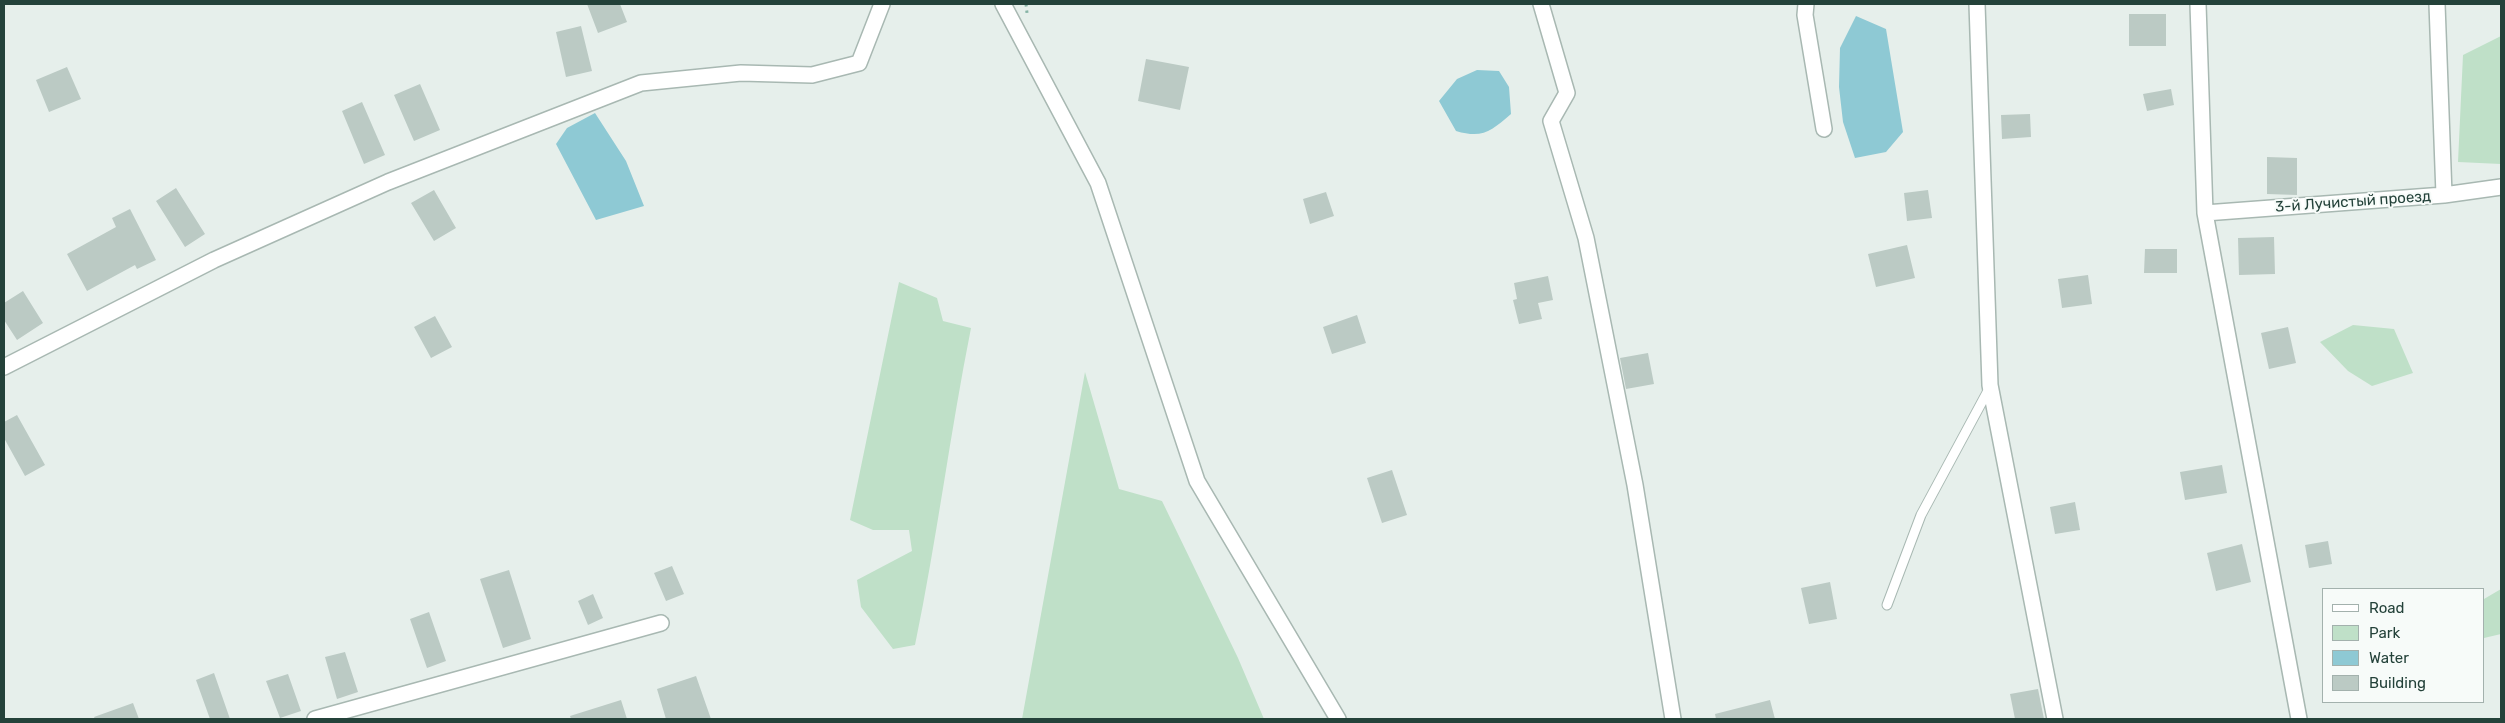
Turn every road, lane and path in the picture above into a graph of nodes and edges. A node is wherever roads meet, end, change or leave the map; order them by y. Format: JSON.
{"nodes":[{"id":1,"x":882,"y":4,"type":"edge"},
{"id":2,"x":1003,"y":4,"type":"edge"},
{"id":3,"x":1541,"y":4,"type":"edge"},
{"id":4,"x":1806,"y":4,"type":"edge"},
{"id":5,"x":1977,"y":4,"type":"edge"},
{"id":6,"x":2198,"y":4,"type":"edge"},
{"id":7,"x":2437,"y":4,"type":"edge"},
{"id":8,"x":1824,"y":129,"type":"dead end"},
{"id":9,"x":2501,"y":187,"type":"edge"},
{"id":10,"x":2444,"y":195,"type":"junction"},
{"id":11,"x":2205,"y":213,"type":"junction"},
{"id":12,"x":4,"y":367,"type":"edge"},
{"id":13,"x":1990,"y":385,"type":"junction"},
{"id":14,"x":1887,"y":605,"type":"dead end"},
{"id":15,"x":661,"y":623,"type":"dead end"},
{"id":16,"x":316,"y":719,"type":"edge"},
{"id":17,"x":1338,"y":719,"type":"edge"},
{"id":18,"x":1673,"y":719,"type":"edge"},
{"id":19,"x":2055,"y":719,"type":"edge"},
{"id":20,"x":2299,"y":719,"type":"edge"}],
"edges":[{"from":1,"to":12,"type":"street"},
{"from":2,"to":17,"type":"street"},
{"from":3,"to":18,"type":"street"},
{"from":4,"to":8,"type":"street"},
{"from":5,"to":13,"type":"street"},
{"from":6,"to":11,"type":"street"},
{"from":7,"to":10,"type":"street"},
{"from":9,"to":10,"type":"street","name":"3-й Лучистый проезд"},
{"from":10,"to":11,"type":"street","name":"3-й Лучистый проезд"},
{"from":11,"to":20,"type":"street"},
{"from":13,"to":14,"type":"lane"},
{"from":13,"to":19,"type":"street"},
{"from":15,"to":16,"type":"street"}]}
